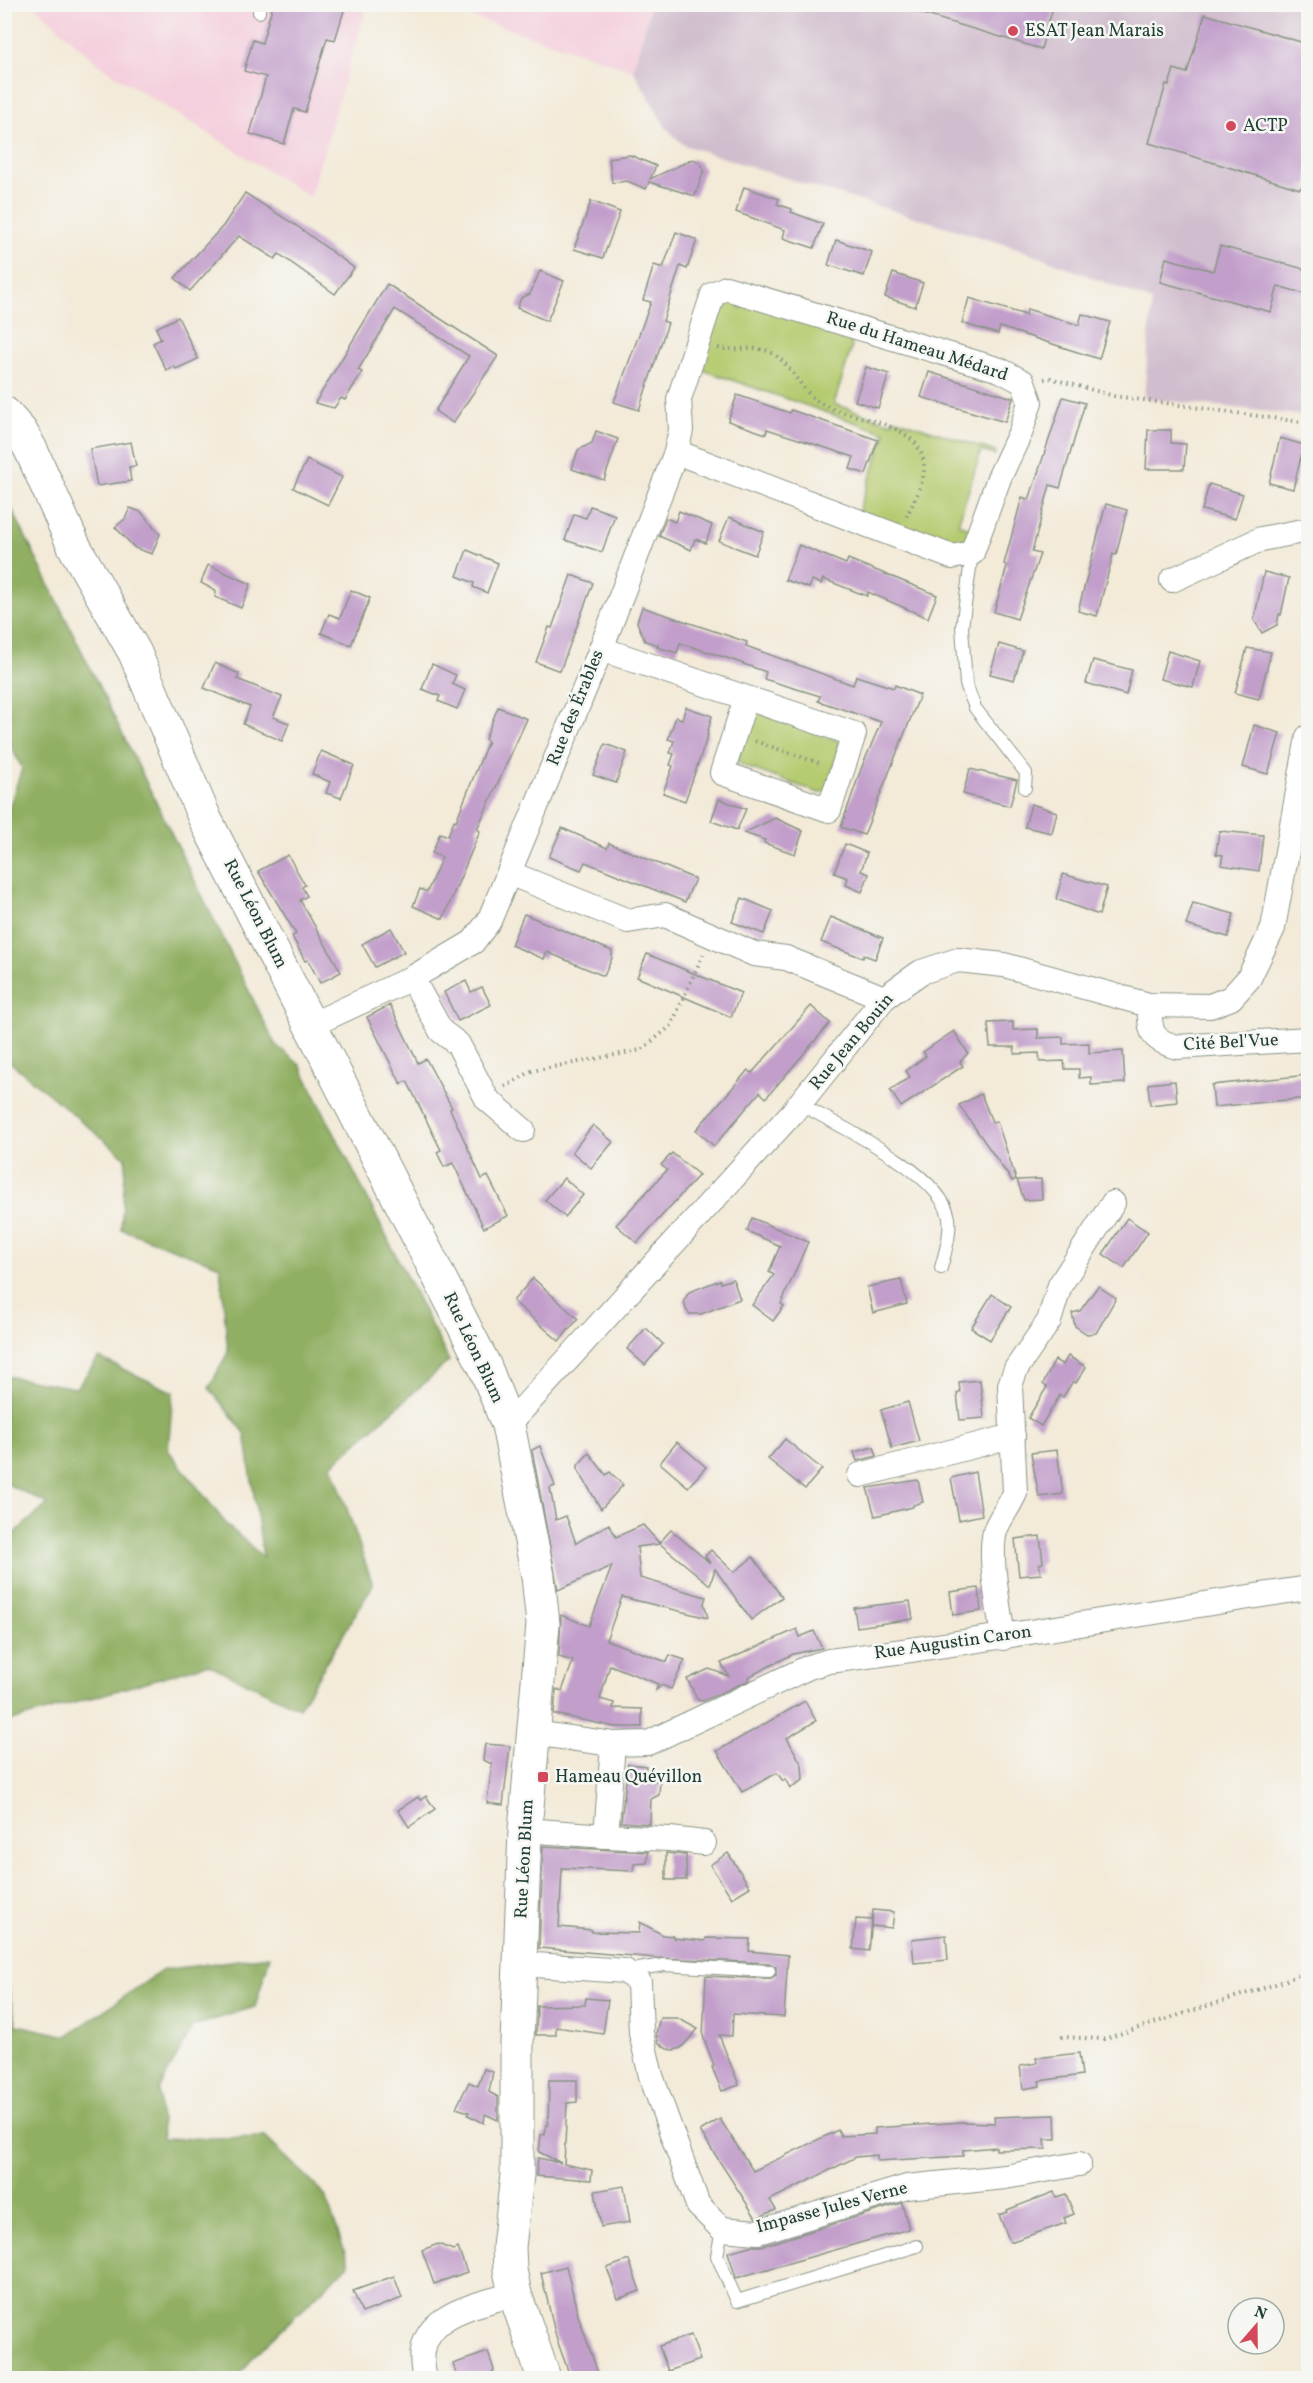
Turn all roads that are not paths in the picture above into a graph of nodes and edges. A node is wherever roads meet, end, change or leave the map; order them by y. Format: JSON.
{"nodes":[{"id":1,"x":713,"y":294,"type":"joint"},
{"id":2,"x":4,"y":413,"type":"edge"},
{"id":3,"x":676,"y":452,"type":"junction"},
{"id":4,"x":1308,"y":530,"type":"edge"},
{"id":5,"x":972,"y":553,"type":"junction"},
{"id":6,"x":1172,"y":580,"type":"dead end"},
{"id":7,"x":601,"y":649,"type":"junction"},
{"id":8,"x":746,"y":698,"type":"junction"},
{"id":9,"x":1308,"y":737,"type":"edge"},
{"id":10,"x":1025,"y":788,"type":"dead end"},
{"id":11,"x":508,"y":873,"type":"junction"},
{"id":12,"x":412,"y":978,"type":"junction"},
{"id":13,"x":884,"y":998,"type":"junction"},
{"id":14,"x":1149,"y":1005,"type":"junction"},
{"id":15,"x":311,"y":1025,"type":"junction"},
{"id":16,"x":1308,"y":1039,"type":"edge"},
{"id":17,"x":800,"y":1104,"type":"junction"},
{"id":18,"x":523,"y":1130,"type":"dead end"},
{"id":19,"x":1113,"y":1203,"type":"dead end"},
{"id":20,"x":941,"y":1268,"type":"dead end"},
{"id":21,"x":508,"y":1425,"type":"junction"},
{"id":22,"x":1013,"y":1436,"type":"junction"},
{"id":23,"x":860,"y":1475,"type":"dead end"},
{"id":24,"x":1308,"y":1588,"type":"edge"},
{"id":25,"x":1003,"y":1638,"type":"junction"},
{"id":26,"x":533,"y":1733,"type":"junction"},
{"id":27,"x":613,"y":1744,"type":"junction"},
{"id":28,"x":525,"y":1830,"type":"junction"},
{"id":29,"x":606,"y":1836,"type":"junction"},
{"id":30,"x":704,"y":1843,"type":"dead end"},
{"id":31,"x":520,"y":1964,"type":"junction"},
{"id":32,"x":625,"y":1971,"type":"junction"},
{"id":33,"x":769,"y":1971,"type":"dead end"},
{"id":34,"x":1079,"y":2164,"type":"dead end"},
{"id":35,"x":722,"y":2229,"type":"junction"},
{"id":36,"x":918,"y":2246,"type":"dead end"},
{"id":37,"x":515,"y":2294,"type":"junction"},
{"id":38,"x":425,"y":2379,"type":"edge"},
{"id":39,"x":544,"y":2379,"type":"edge"}],
"edges":[{"from":1,"to":3,"type":"street","name":"Rue des Érables"},
{"from":1,"to":5,"type":"street","name":"Rue du Hameau Médard"},
{"from":2,"to":15,"type":"street","name":"Rue Léon Blum"},
{"from":3,"to":5,"type":"street"},
{"from":3,"to":7,"type":"street","name":"Rue des Érables"},
{"from":4,"to":6,"type":"street"},
{"from":5,"to":10,"type":"lane"},
{"from":7,"to":8,"type":"street"},
{"from":7,"to":11,"type":"street","name":"Rue des Érables"},
{"from":8,"to":8,"type":"street"},
{"from":9,"to":14,"type":"street","name":"Rue Jean Bouin"},
{"from":11,"to":12,"type":"street","name":"Rue des Érables"},
{"from":11,"to":13,"type":"street"},
{"from":12,"to":15,"type":"street","name":"Rue des Érables"},
{"from":12,"to":18,"type":"street"},
{"from":13,"to":14,"type":"street","name":"Rue Jean Bouin"},
{"from":13,"to":17,"type":"street","name":"Rue Jean Bouin"},
{"from":14,"to":16,"type":"street","name":"Cité Bel'Vue"},
{"from":15,"to":21,"type":"street","name":"Rue Léon Blum"},
{"from":17,"to":20,"type":"lane"},
{"from":17,"to":21,"type":"street","name":"Rue Jean Bouin"},
{"from":19,"to":22,"type":"street"},
{"from":21,"to":26,"type":"street","name":"Rue Léon Blum"},
{"from":22,"to":23,"type":"street"},
{"from":22,"to":25,"type":"street"},
{"from":24,"to":25,"type":"street","name":"Rue Augustin Caron"},
{"from":25,"to":27,"type":"street","name":"Rue Augustin Caron"},
{"from":26,"to":27,"type":"street","name":"Rue Augustin Caron"},
{"from":26,"to":28,"type":"street","name":"Rue Léon Blum"},
{"from":27,"to":29,"type":"street"},
{"from":28,"to":29,"type":"street"},
{"from":28,"to":31,"type":"street","name":"Rue Léon Blum"},
{"from":29,"to":30,"type":"street"},
{"from":31,"to":32,"type":"street"},
{"from":31,"to":37,"type":"street","name":"Rue Léon Blum"},
{"from":32,"to":33,"type":"lane"},
{"from":32,"to":35,"type":"street"},
{"from":34,"to":35,"type":"street","name":"Impasse Jules Verne"},
{"from":35,"to":36,"type":"lane"},
{"from":37,"to":38,"type":"street"},
{"from":37,"to":39,"type":"street","name":"Rue Léon Blum"}]}
